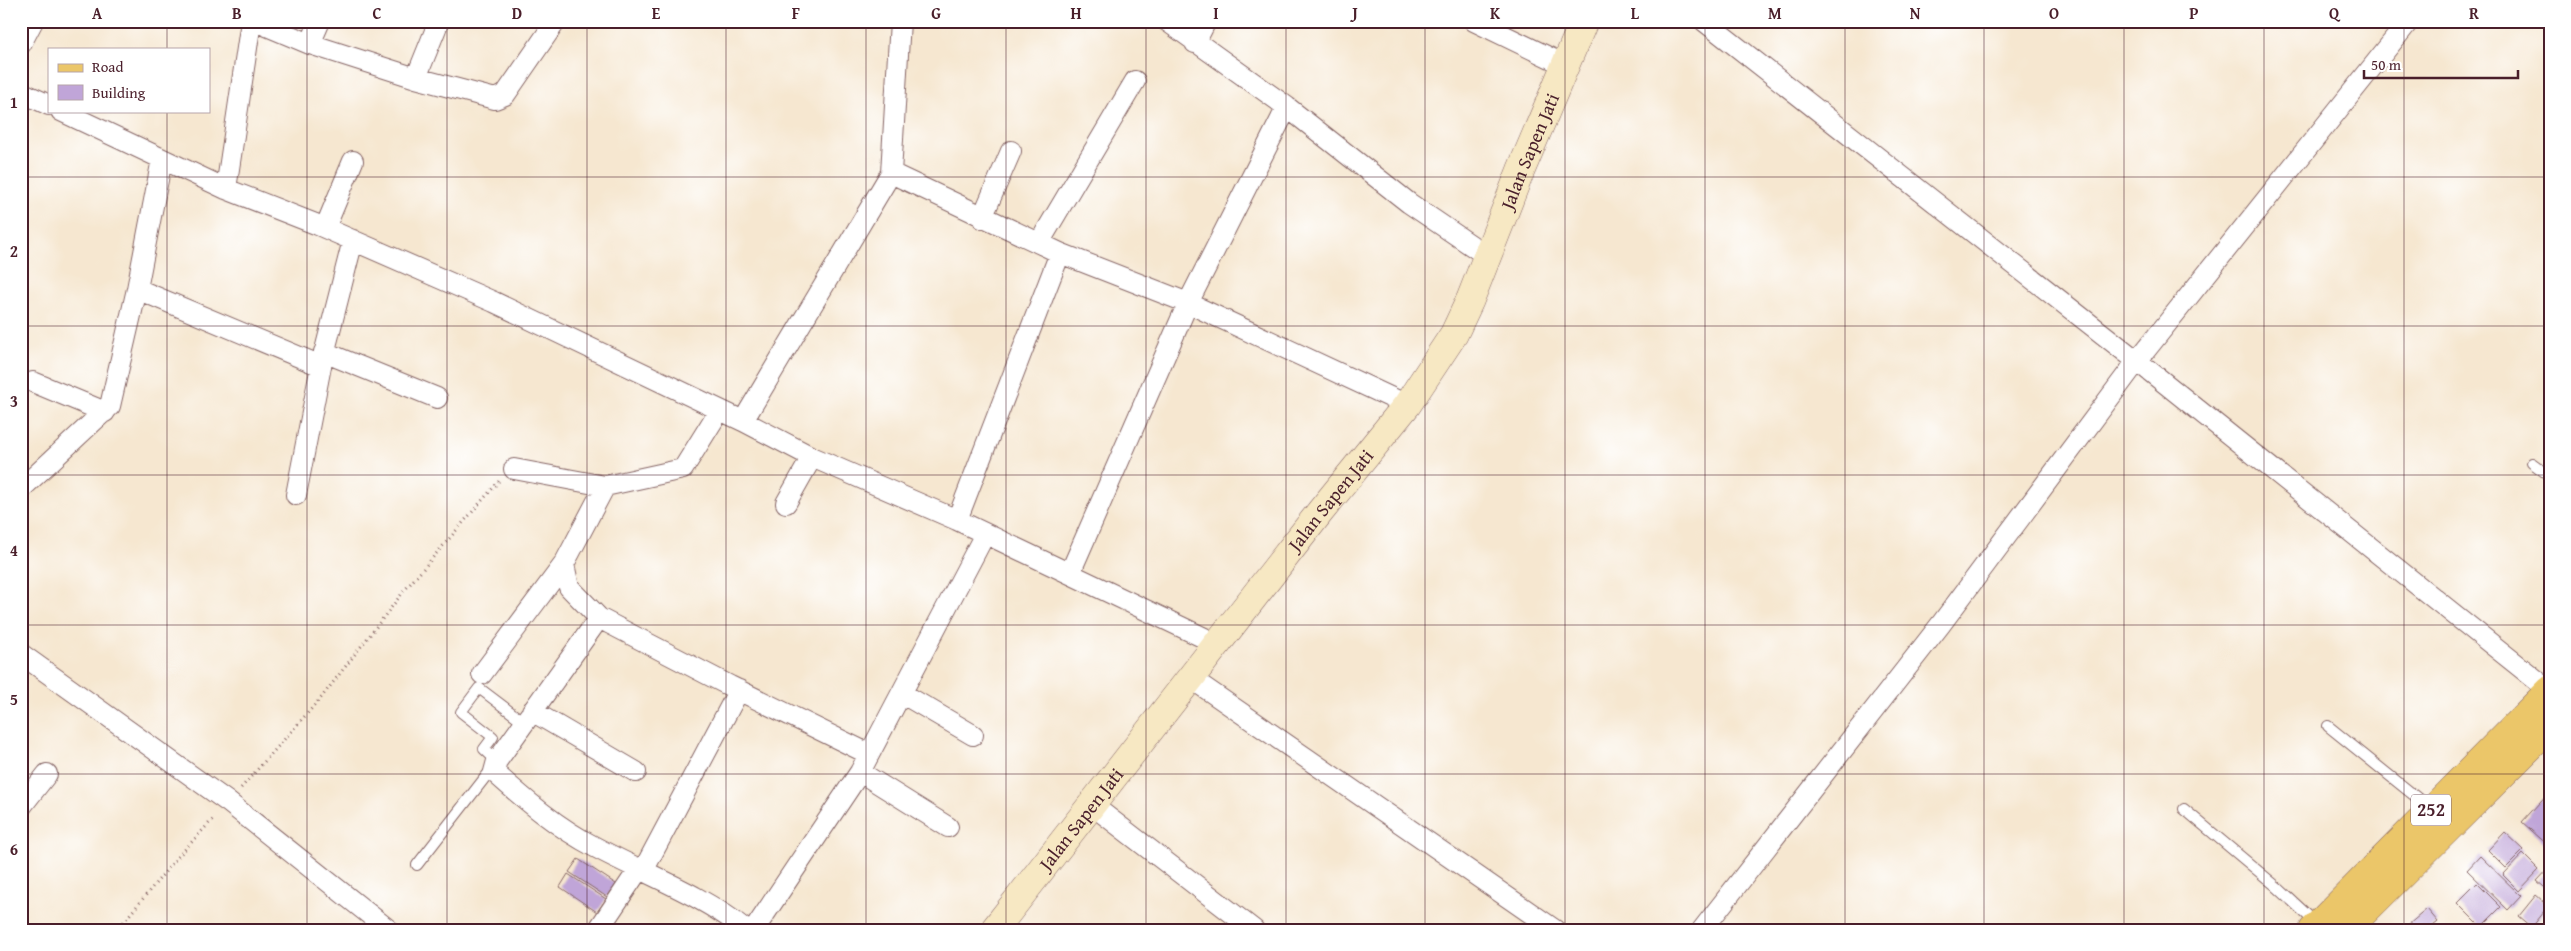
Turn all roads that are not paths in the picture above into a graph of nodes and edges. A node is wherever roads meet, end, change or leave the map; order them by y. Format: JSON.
{"nodes":[{"id":1,"x":33,"y":21,"type":"edge"},
{"id":2,"x":251,"y":21,"type":"edge"},
{"id":3,"x":255,"y":21,"type":"edge"},
{"id":4,"x":320,"y":21,"type":"edge"},
{"id":5,"x":438,"y":21,"type":"edge"},
{"id":6,"x":556,"y":21,"type":"edge"},
{"id":7,"x":900,"y":21,"type":"edge"},
{"id":8,"x":1167,"y":21,"type":"edge"},
{"id":9,"x":1206,"y":21,"type":"edge"},
{"id":10,"x":1474,"y":21,"type":"edge"},
{"id":11,"x":1584,"y":21,"type":"edge"},
{"id":12,"x":1704,"y":21,"type":"edge"},
{"id":13,"x":2409,"y":21,"type":"edge"},
{"id":14,"x":1195,"y":43,"type":"junction"},
{"id":15,"x":21,"y":44,"type":"edge"},
{"id":16,"x":310,"y":44,"type":"junction"},
{"id":17,"x":1565,"y":65,"type":"junction"},
{"id":18,"x":416,"y":78,"type":"junction"},
{"id":19,"x":1135,"y":81,"type":"dead end"},
{"id":20,"x":21,"y":92,"type":"edge"},
{"id":21,"x":48,"y":105,"type":"edge"},
{"id":22,"x":1287,"y":107,"type":"junction"},
{"id":23,"x":63,"y":112,"type":"edge"},
{"id":24,"x":1011,"y":151,"type":"dead end"},
{"id":25,"x":162,"y":159,"type":"junction"},
{"id":26,"x":353,"y":161,"type":"dead end"},
{"id":27,"x":891,"y":173,"type":"junction"},
{"id":28,"x":226,"y":188,"type":"junction"},
{"id":29,"x":982,"y":218,"type":"junction"},
{"id":30,"x":325,"y":228,"type":"junction"},
{"id":31,"x":353,"y":240,"type":"junction"},
{"id":32,"x":1039,"y":243,"type":"junction"},
{"id":33,"x":1060,"y":253,"type":"junction"},
{"id":34,"x":1487,"y":256,"type":"junction"},
{"id":35,"x":137,"y":289,"type":"junction"},
{"id":36,"x":1188,"y":303,"type":"junction"},
{"id":37,"x":323,"y":359,"type":"junction"},
{"id":38,"x":2137,"y":361,"type":"junction"},
{"id":39,"x":34,"y":382,"type":"dead end"},
{"id":40,"x":437,"y":398,"type":"dead end"},
{"id":41,"x":1407,"y":405,"type":"junction"},
{"id":42,"x":719,"y":411,"type":"junction"},
{"id":43,"x":105,"y":412,"type":"junction"},
{"id":44,"x":743,"y":421,"type":"junction"},
{"id":45,"x":812,"y":457,"type":"junction"},
{"id":46,"x":2532,"y":463,"type":"dead end"},
{"id":47,"x":514,"y":469,"type":"road end"},
{"id":48,"x":2550,"y":476,"type":"edge"},
{"id":49,"x":605,"y":486,"type":"junction"},
{"id":50,"x":21,"y":489,"type":"edge"},
{"id":51,"x":296,"y":495,"type":"dead end"},
{"id":52,"x":786,"y":504,"type":"dead end"},
{"id":53,"x":957,"y":520,"type":"junction"},
{"id":54,"x":985,"y":534,"type":"junction"},
{"id":55,"x":564,"y":564,"type":"junction"},
{"id":56,"x":1070,"y":573,"type":"junction"},
{"id":57,"x":599,"y":618,"type":"junction"},
{"id":58,"x":1217,"y":644,"type":"junction"},
{"id":59,"x":21,"y":654,"type":"edge"},
{"id":60,"x":482,"y":674,"type":"dead end"},
{"id":61,"x":1192,"y":679,"type":"junction"},
{"id":62,"x":738,"y":690,"type":"junction"},
{"id":63,"x":2550,"y":691,"type":"edge"},
{"id":64,"x":904,"y":694,"type":"junction"},
{"id":65,"x":528,"y":717,"type":"junction"},
{"id":66,"x":2328,"y":726,"type":"dead end"},
{"id":67,"x":2550,"y":727,"type":"edge"},
{"id":68,"x":973,"y":735,"type":"dead end"},
{"id":69,"x":869,"y":754,"type":"junction"},
{"id":70,"x":496,"y":763,"type":"junction"},
{"id":71,"x":636,"y":772,"type":"dead end"},
{"id":72,"x":860,"y":772,"type":"junction"},
{"id":73,"x":47,"y":774,"type":"dead end"},
{"id":74,"x":1092,"y":805,"type":"junction"},
{"id":75,"x":21,"y":807,"type":"edge"},
{"id":76,"x":2184,"y":809,"type":"dead end"},
{"id":77,"x":2432,"y":810,"type":"junction"},
{"id":78,"x":948,"y":827,"type":"dead end"},
{"id":79,"x":417,"y":865,"type":"dead end"},
{"id":80,"x":641,"y":870,"type":"junction"},
{"id":81,"x":2318,"y":928,"type":"edge"},
{"id":82,"x":389,"y":930,"type":"edge"},
{"id":83,"x":598,"y":930,"type":"edge"},
{"id":84,"x":746,"y":930,"type":"edge"},
{"id":85,"x":754,"y":930,"type":"edge"},
{"id":86,"x":994,"y":930,"type":"edge"},
{"id":87,"x":1254,"y":930,"type":"edge"},
{"id":88,"x":1555,"y":930,"type":"edge"},
{"id":89,"x":1702,"y":930,"type":"edge"},
{"id":90,"x":2346,"y":930,"type":"edge"}],
"edges":[{"from":1,"to":15,"type":"street"},
{"from":2,"to":28,"type":"street"},
{"from":3,"to":16,"type":"street"},
{"from":4,"to":16,"type":"street"},
{"from":5,"to":18,"type":"street"},
{"from":6,"to":18,"type":"street"},
{"from":7,"to":27,"type":"street"},
{"from":8,"to":14,"type":"street"},
{"from":9,"to":14,"type":"street"},
{"from":10,"to":17,"type":"street"},
{"from":11,"to":17,"type":"street","name":"Jalan Sapen Jati"},
{"from":12,"to":38,"type":"street"},
{"from":13,"to":38,"type":"street"},
{"from":14,"to":22,"type":"street"},
{"from":16,"to":18,"type":"street"},
{"from":17,"to":34,"type":"street","name":"Jalan Sapen Jati"},
{"from":19,"to":32,"type":"street"},
{"from":20,"to":21,"type":"street"},
{"from":22,"to":34,"type":"street"},
{"from":22,"to":36,"type":"street"},
{"from":23,"to":25,"type":"street"},
{"from":24,"to":29,"type":"street"},
{"from":25,"to":28,"type":"street"},
{"from":25,"to":35,"type":"street"},
{"from":26,"to":30,"type":"street"},
{"from":27,"to":29,"type":"street"},
{"from":27,"to":44,"type":"street"},
{"from":28,"to":30,"type":"street"},
{"from":29,"to":32,"type":"street"},
{"from":30,"to":31,"type":"street"},
{"from":31,"to":37,"type":"street"},
{"from":31,"to":42,"type":"street"},
{"from":32,"to":33,"type":"street"},
{"from":33,"to":36,"type":"street"},
{"from":33,"to":53,"type":"street"},
{"from":34,"to":41,"type":"street","name":"Jalan Sapen Jati"},
{"from":35,"to":37,"type":"street"},
{"from":35,"to":43,"type":"street"},
{"from":36,"to":41,"type":"street"},
{"from":36,"to":56,"type":"street"},
{"from":37,"to":40,"type":"street"},
{"from":37,"to":51,"type":"street"},
{"from":38,"to":63,"type":"street"},
{"from":38,"to":89,"type":"street"},
{"from":39,"to":43,"type":"street"},
{"from":41,"to":58,"type":"street","name":"Jalan Sapen Jati"},
{"from":42,"to":44,"type":"street"},
{"from":42,"to":49,"type":"street"},
{"from":43,"to":50,"type":"street"},
{"from":44,"to":45,"type":"street"},
{"from":45,"to":52,"type":"street"},
{"from":45,"to":53,"type":"street"},
{"from":46,"to":48,"type":"lane"},
{"from":47,"to":49,"type":"street"},
{"from":49,"to":55,"type":"street"},
{"from":53,"to":54,"type":"street"},
{"from":54,"to":56,"type":"street"},
{"from":54,"to":64,"type":"street"},
{"from":55,"to":57,"type":"street"},
{"from":55,"to":60,"type":"street"},
{"from":56,"to":58,"type":"street"},
{"from":57,"to":62,"type":"street"},
{"from":57,"to":65,"type":"street"},
{"from":58,"to":61,"type":"street","name":"Jalan Sapen Jati"},
{"from":59,"to":82,"type":"street"},
{"from":61,"to":74,"type":"street","name":"Jalan Sapen Jati"},
{"from":61,"to":88,"type":"street"},
{"from":62,"to":69,"type":"street"},
{"from":62,"to":80,"type":"street"},
{"from":63,"to":77,"type":"main road","number":"252"},
{"from":64,"to":68,"type":"street"},
{"from":64,"to":69,"type":"street"},
{"from":65,"to":70,"type":"street"},
{"from":65,"to":70,"type":"lane"},
{"from":65,"to":71,"type":"street"},
{"from":66,"to":77,"type":"lane"},
{"from":67,"to":90,"type":"main road","number":"252"},
{"from":69,"to":72,"type":"street"},
{"from":70,"to":79,"type":"lane"},
{"from":70,"to":80,"type":"street"},
{"from":72,"to":78,"type":"street"},
{"from":72,"to":85,"type":"street"},
{"from":73,"to":75,"type":"street"},
{"from":74,"to":86,"type":"street","name":"Jalan Sapen Jati"},
{"from":74,"to":87,"type":"street"},
{"from":76,"to":81,"type":"lane"},
{"from":77,"to":81,"type":"main road","number":"252"},
{"from":80,"to":83,"type":"street"},
{"from":80,"to":84,"type":"street"}]}
